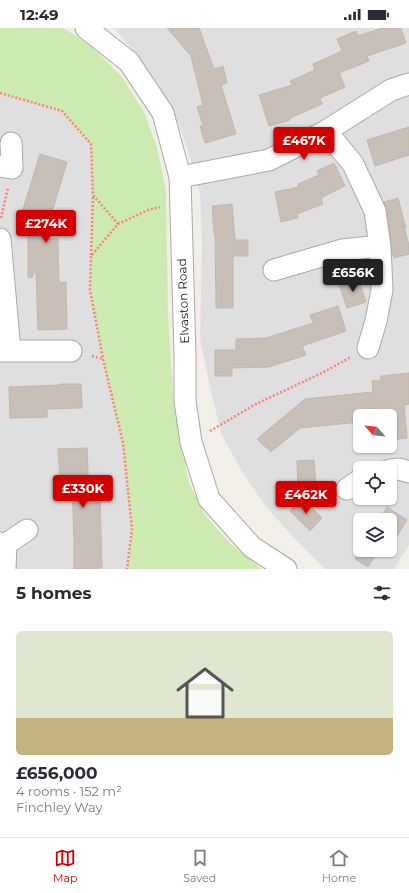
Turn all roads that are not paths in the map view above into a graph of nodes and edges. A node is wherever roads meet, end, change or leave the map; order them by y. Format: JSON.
{"nodes":[{"id":1,"x":86,"y":28,"type":"edge"},
{"id":2,"x":409,"y":84,"type":"edge"},
{"id":3,"x":326,"y":131,"type":"junction"},
{"id":4,"x":11,"y":143,"type":"dead end"},
{"id":5,"x":6,"y":167,"type":"edge"},
{"id":6,"x":180,"y":177,"type":"junction"},
{"id":7,"x":0,"y":238,"type":"edge"},
{"id":8,"x":380,"y":246,"type":"junction"},
{"id":9,"x":274,"y":270,"type":"dead end"},
{"id":10,"x":368,"y":348,"type":"road end"},
{"id":11,"x":5,"y":351,"type":"edge"},
{"id":12,"x":71,"y":351,"type":"dead end"},
{"id":13,"x":397,"y":469,"type":"edge"},
{"id":14,"x":409,"y":472,"type":"edge"},
{"id":15,"x":27,"y":530,"type":"dead end"},
{"id":16,"x":3,"y":543,"type":"edge"},
{"id":17,"x":6,"y":569,"type":"edge"},
{"id":18,"x":286,"y":569,"type":"edge"}],
"edges":[{"from":1,"to":6,"type":"street","name":"Elvaston Road"},
{"from":2,"to":3,"type":"street"},
{"from":3,"to":6,"type":"street"},
{"from":3,"to":8,"type":"street"},
{"from":4,"to":5,"type":"street"},
{"from":6,"to":18,"type":"street","name":"Elvaston Road"},
{"from":7,"to":11,"type":"street"},
{"from":8,"to":9,"type":"street"},
{"from":8,"to":10,"type":"street"},
{"from":11,"to":12,"type":"street"},
{"from":13,"to":14,"type":"street"},
{"from":15,"to":16,"type":"street"},
{"from":16,"to":17,"type":"street"}]}
